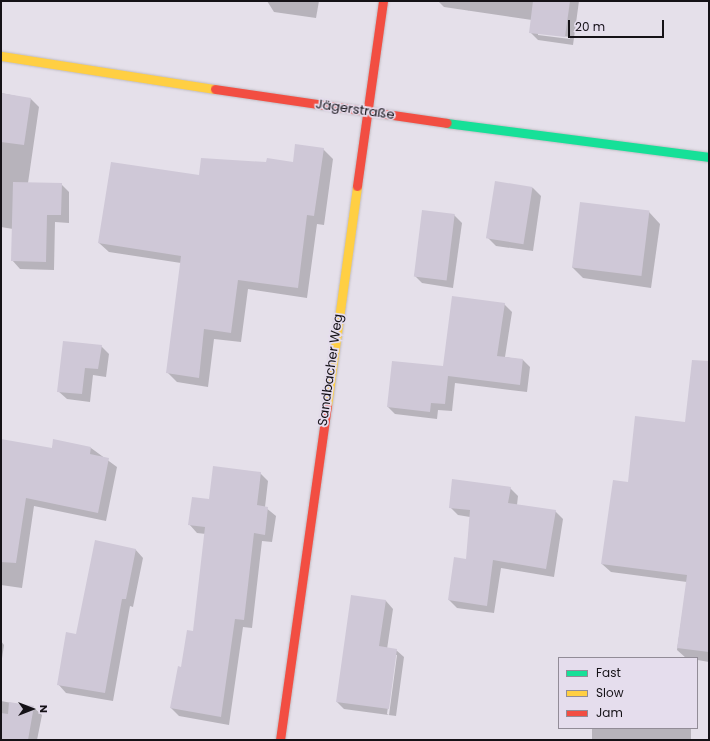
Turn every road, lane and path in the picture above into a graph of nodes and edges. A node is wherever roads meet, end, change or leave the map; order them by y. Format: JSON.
{"nodes":[{"id":1,"x":383,"y":1,"type":"edge"},
{"id":2,"x":1,"y":56,"type":"edge"},
{"id":3,"x":366,"y":112,"type":"junction"},
{"id":4,"x":709,"y":157,"type":"edge"},
{"id":5,"x":280,"y":740,"type":"edge"}],
"edges":[{"from":1,"to":3,"type":"street","name":"Sandbacher Weg"},
{"from":2,"to":3,"type":"street","name":"Jägerstraße"},
{"from":3,"to":4,"type":"street","name":"Jägerstraße"},
{"from":3,"to":5,"type":"street","name":"Sandbacher Weg"}]}
